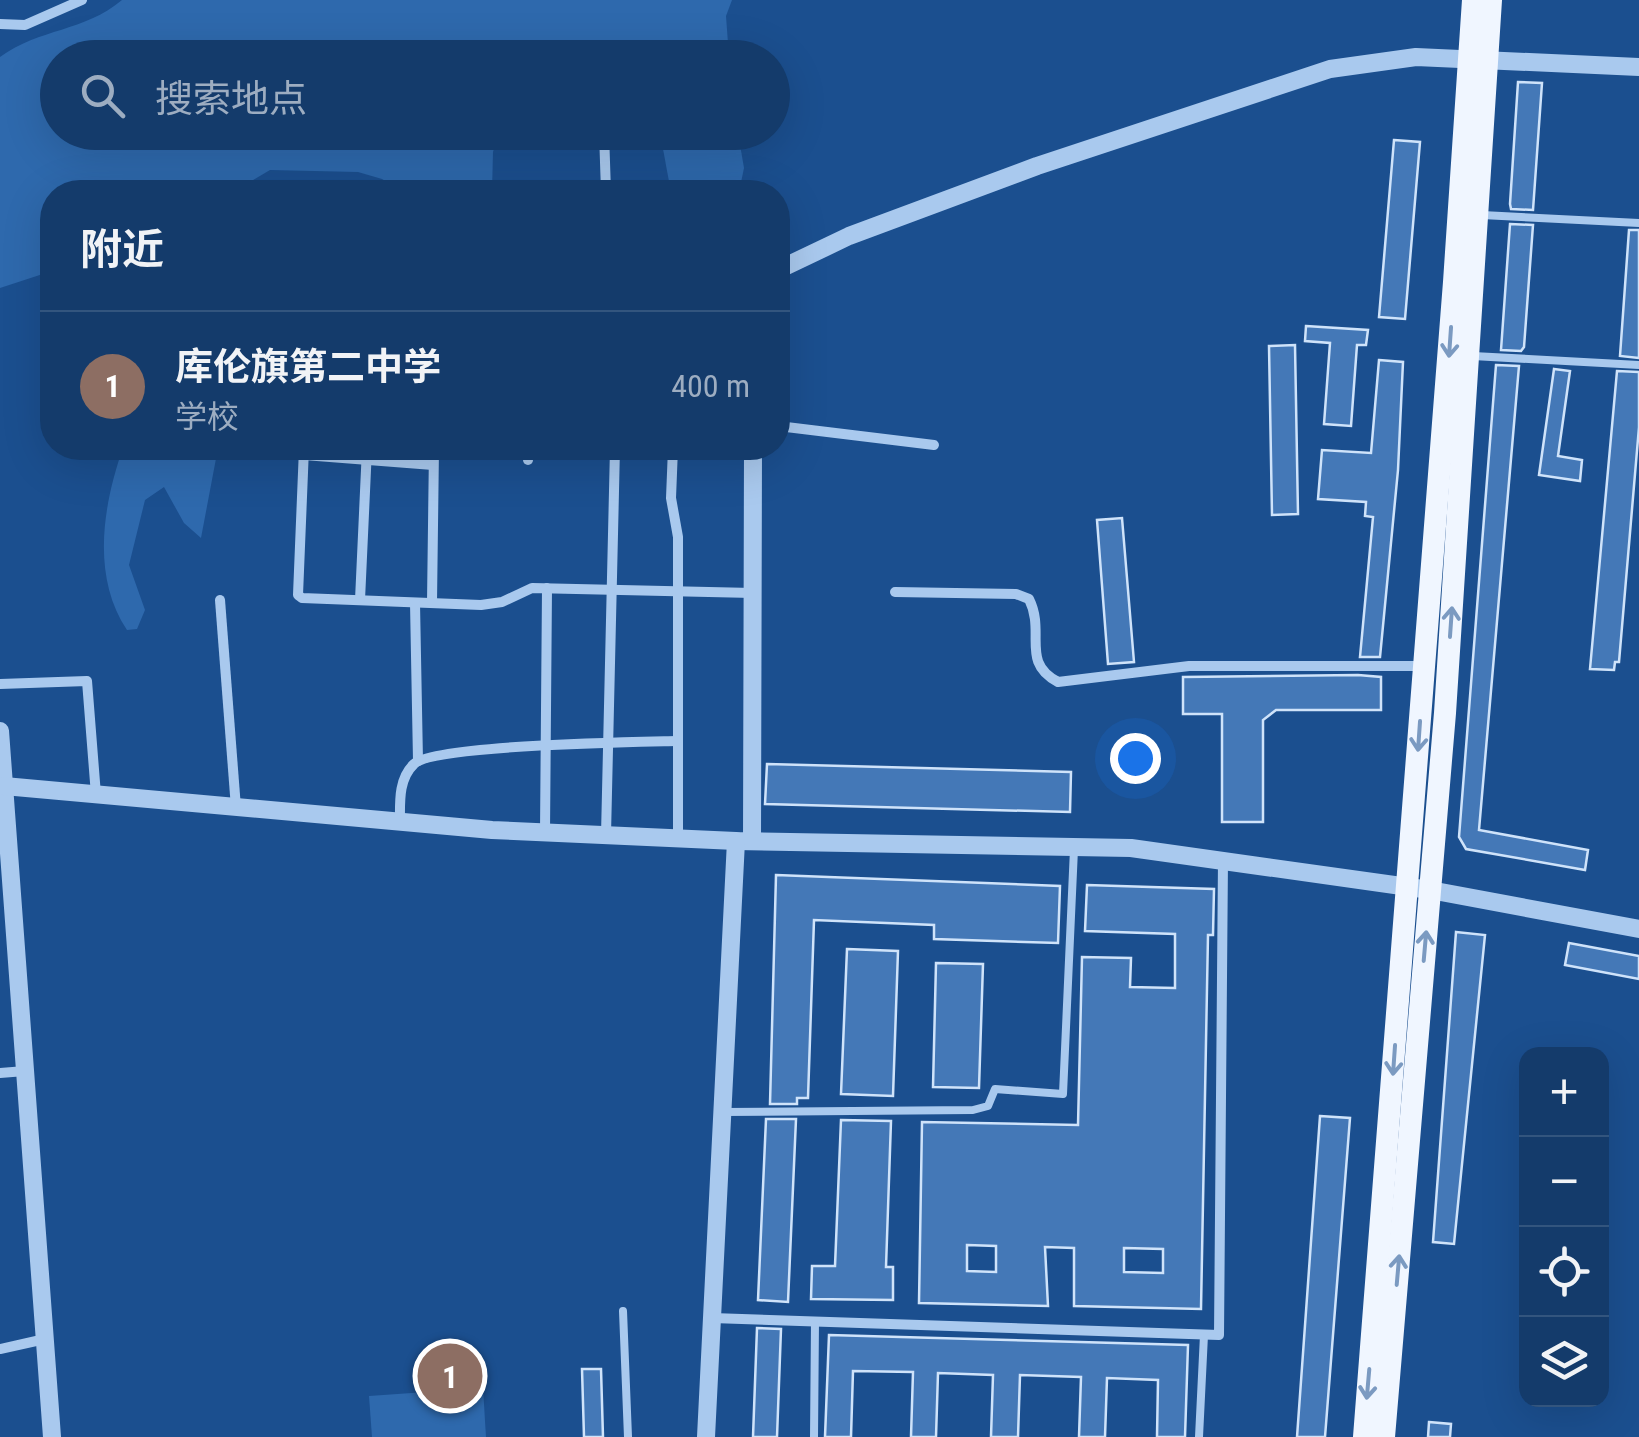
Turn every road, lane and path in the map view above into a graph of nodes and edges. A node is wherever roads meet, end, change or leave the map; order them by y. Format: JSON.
{"nodes":[{"id":1,"x":82,"y":0,"type":"edge"},
{"id":2,"x":1473,"y":0,"type":"edge"},
{"id":3,"x":1491,"y":0,"type":"edge"},
{"id":4,"x":0,"y":24,"type":"edge"},
{"id":5,"x":1478,"y":58,"type":"junction"},
{"id":6,"x":1639,"y":66,"type":"edge"},
{"id":7,"x":605,"y":150,"type":"edge"},
{"id":8,"x":606,"y":180,"type":"edge"},
{"id":9,"x":1477,"y":215,"type":"junction"},
{"id":10,"x":1639,"y":223,"type":"edge"},
{"id":11,"x":790,"y":264,"type":"edge"},
{"id":12,"x":1468,"y":356,"type":"junction"},
{"id":13,"x":1639,"y":365,"type":"edge"},
{"id":14,"x":790,"y":427,"type":"edge"},
{"id":15,"x":934,"y":445,"type":"dead end"},
{"id":16,"x":304,"y":460,"type":"edge"},
{"id":17,"x":367,"y":460,"type":"edge"},
{"id":18,"x":404,"y":460,"type":"edge"},
{"id":19,"x":434,"y":460,"type":"edge"},
{"id":20,"x":615,"y":460,"type":"edge"},
{"id":21,"x":673,"y":460,"type":"edge"},
{"id":22,"x":753,"y":460,"type":"edge"},
{"id":23,"x":434,"y":465,"type":"junction"},
{"id":24,"x":547,"y":588,"type":"junction"},
{"id":25,"x":612,"y":590,"type":"junction"},
{"id":26,"x":677,"y":592,"type":"junction"},
{"id":27,"x":753,"y":592,"type":"junction"},
{"id":28,"x":895,"y":592,"type":"dead end"},
{"id":29,"x":220,"y":600,"type":"dead end"},
{"id":30,"x":360,"y":600,"type":"junction"},
{"id":31,"x":415,"y":602,"type":"junction"},
{"id":32,"x":432,"y":603,"type":"junction"},
{"id":33,"x":1425,"y":666,"type":"junction"},
{"id":34,"x":0,"y":684,"type":"edge"},
{"id":35,"x":0,"y":731,"type":"edge"},
{"id":36,"x":676,"y":741,"type":"junction"},
{"id":37,"x":608,"y":744,"type":"junction"},
{"id":38,"x":545,"y":746,"type":"junction"},
{"id":39,"x":418,"y":761,"type":"junction"},
{"id":40,"x":4,"y":786,"type":"junction"},
{"id":41,"x":96,"y":795,"type":"junction"},
{"id":42,"x":236,"y":808,"type":"junction"},
{"id":43,"x":400,"y":822,"type":"junction"},
{"id":44,"x":545,"y":832,"type":"junction"},
{"id":45,"x":606,"y":834,"type":"junction"},
{"id":46,"x":678,"y":838,"type":"junction"},
{"id":47,"x":744,"y":841,"type":"junction"},
{"id":48,"x":1074,"y":846,"type":"junction"},
{"id":49,"x":1223,"y":859,"type":"junction"},
{"id":50,"x":1419,"y":888,"type":"junction"},
{"id":51,"x":1639,"y":929,"type":"edge"},
{"id":52,"x":25,"y":1071,"type":"junction"},
{"id":53,"x":0,"y":1073,"type":"edge"},
{"id":54,"x":722,"y":1112,"type":"junction"},
{"id":55,"x":623,"y":1311,"type":"dead end"},
{"id":56,"x":712,"y":1318,"type":"junction"},
{"id":57,"x":815,"y":1322,"type":"junction"},
{"id":58,"x":1204,"y":1335,"type":"junction"},
{"id":59,"x":45,"y":1339,"type":"junction"},
{"id":60,"x":0,"y":1349,"type":"edge"},
{"id":61,"x":52,"y":1437,"type":"edge"},
{"id":62,"x":628,"y":1437,"type":"edge"},
{"id":63,"x":706,"y":1437,"type":"edge"},
{"id":64,"x":814,"y":1437,"type":"edge"},
{"id":65,"x":1199,"y":1437,"type":"edge"},
{"id":66,"x":1364,"y":1437,"type":"edge"},
{"id":67,"x":1384,"y":1437,"type":"edge"}],
"edges":[{"from":1,"to":4,"type":"street"},
{"from":2,"to":5,"type":"main road"},
{"from":3,"to":5,"type":"main road"},
{"from":5,"to":6,"type":"street"},
{"from":5,"to":9,"type":"main road"},
{"from":5,"to":11,"type":"street"},
{"from":5,"to":33,"type":"main road","one_way":true},
{"from":7,"to":8,"type":"street"},
{"from":9,"to":10,"type":"lane"},
{"from":9,"to":12,"type":"main road"},
{"from":12,"to":13,"type":"lane"},
{"from":50,"to":12,"type":"main road","one_way":true},
{"from":14,"to":15,"type":"street"},
{"from":16,"to":30,"type":"street"},
{"from":17,"to":30,"type":"street"},
{"from":18,"to":23,"type":"street"},
{"from":19,"to":23,"type":"street"},
{"from":20,"to":25,"type":"street"},
{"from":21,"to":26,"type":"street"},
{"from":22,"to":27,"type":"street"},
{"from":23,"to":32,"type":"street"},
{"from":24,"to":25,"type":"street"},
{"from":24,"to":32,"type":"street"},
{"from":24,"to":38,"type":"street"},
{"from":25,"to":26,"type":"street"},
{"from":25,"to":37,"type":"street"},
{"from":26,"to":27,"type":"street"},
{"from":26,"to":36,"type":"street"},
{"from":27,"to":47,"type":"street"},
{"from":28,"to":33,"type":"street"},
{"from":29,"to":42,"type":"street"},
{"from":30,"to":31,"type":"street"},
{"from":31,"to":32,"type":"street"},
{"from":31,"to":39,"type":"street"},
{"from":33,"to":50,"type":"main road","one_way":true},
{"from":34,"to":41,"type":"street"},
{"from":35,"to":40,"type":"street"},
{"from":36,"to":37,"type":"street"},
{"from":36,"to":46,"type":"street"},
{"from":37,"to":38,"type":"street"},
{"from":37,"to":45,"type":"street"},
{"from":38,"to":39,"type":"street"},
{"from":38,"to":44,"type":"street"},
{"from":39,"to":43,"type":"street"},
{"from":40,"to":41,"type":"street"},
{"from":40,"to":52,"type":"street"},
{"from":41,"to":42,"type":"street"},
{"from":42,"to":43,"type":"street"},
{"from":43,"to":44,"type":"street"},
{"from":44,"to":45,"type":"street"},
{"from":45,"to":46,"type":"street"},
{"from":46,"to":47,"type":"street"},
{"from":47,"to":48,"type":"street"},
{"from":47,"to":54,"type":"street"},
{"from":48,"to":49,"type":"street"},
{"from":48,"to":54,"type":"lane"},
{"from":49,"to":50,"type":"street"},
{"from":49,"to":58,"type":"street"},
{"from":50,"to":51,"type":"street"},
{"from":50,"to":66,"type":"main road","one_way":true},
{"from":67,"to":50,"type":"main road","one_way":true},
{"from":52,"to":53,"type":"street"},
{"from":52,"to":59,"type":"street"},
{"from":54,"to":56,"type":"street"},
{"from":55,"to":62,"type":"lane"},
{"from":56,"to":57,"type":"street"},
{"from":56,"to":63,"type":"street"},
{"from":57,"to":58,"type":"street"},
{"from":57,"to":64,"type":"lane"},
{"from":58,"to":65,"type":"lane"},
{"from":59,"to":60,"type":"street"},
{"from":59,"to":61,"type":"street"}]}
